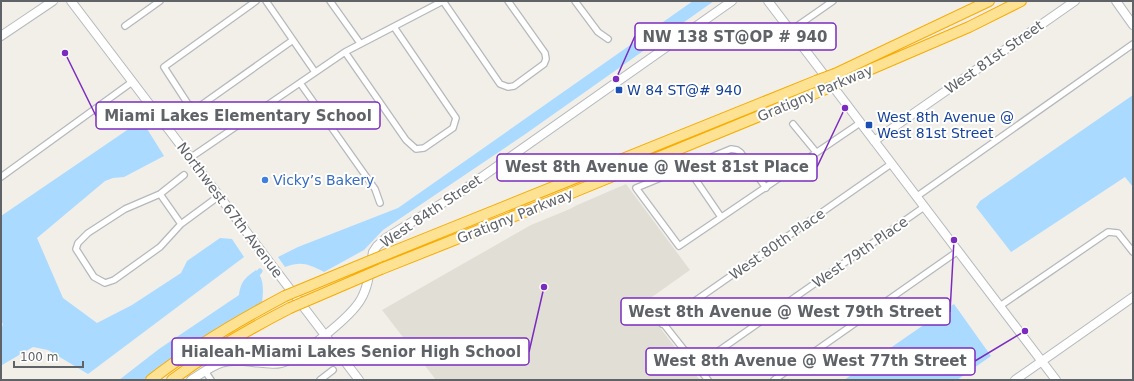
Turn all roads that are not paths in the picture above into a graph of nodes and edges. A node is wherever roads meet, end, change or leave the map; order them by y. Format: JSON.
{"nodes":[{"id":1,"x":53,"y":1,"type":"edge"},
{"id":2,"x":71,"y":1,"type":"edge"},
{"id":3,"x":160,"y":1,"type":"edge"},
{"id":4,"x":256,"y":1,"type":"edge"},
{"id":5,"x":266,"y":1,"type":"edge"},
{"id":6,"x":330,"y":1,"type":"edge"},
{"id":7,"x":443,"y":1,"type":"edge"},
{"id":8,"x":508,"y":1,"type":"edge"},
{"id":9,"x":575,"y":1,"type":"edge"},
{"id":10,"x":732,"y":1,"type":"edge"},
{"id":11,"x":768,"y":1,"type":"edge"},
{"id":12,"x":833,"y":1,"type":"edge"},
{"id":13,"x":989,"y":1,"type":"edge"},
{"id":14,"x":1021,"y":1,"type":"edge"},
{"id":15,"x":1075,"y":1,"type":"edge"},
{"id":16,"x":1116,"y":1,"type":"edge"},
{"id":17,"x":1133,"y":25,"type":"edge"},
{"id":18,"x":125,"y":26,"type":"dead end"},
{"id":19,"x":394,"y":27,"type":"junction"},
{"id":20,"x":790,"y":31,"type":"junction"},
{"id":21,"x":1,"y":36,"type":"edge"},
{"id":22,"x":608,"y":39,"type":"dead end"},
{"id":23,"x":293,"y":40,"type":"junction"},
{"id":24,"x":360,"y":43,"type":"junction"},
{"id":25,"x":1133,"y":44,"type":"edge"},
{"id":26,"x":344,"y":52,"type":"junction"},
{"id":27,"x":315,"y":72,"type":"junction"},
{"id":28,"x":132,"y":82,"type":"junction"},
{"id":29,"x":300,"y":83,"type":"junction"},
{"id":30,"x":860,"y":123,"type":"junction"},
{"id":31,"x":793,"y":124,"type":"dead end"},
{"id":32,"x":874,"y":141,"type":"junction"},
{"id":33,"x":816,"y":152,"type":"junction"},
{"id":34,"x":190,"y":158,"type":"junction"},
{"id":35,"x":891,"y":164,"type":"junction"},
{"id":36,"x":687,"y":167,"type":"junction"},
{"id":37,"x":184,"y":175,"type":"dead end"},
{"id":38,"x":1,"y":177,"type":"edge"},
{"id":39,"x":766,"y":188,"type":"junction"},
{"id":40,"x":160,"y":194,"type":"junction"},
{"id":41,"x":219,"y":196,"type":"junction"},
{"id":42,"x":916,"y":197,"type":"junction"},
{"id":43,"x":380,"y":203,"type":"dead end"},
{"id":44,"x":924,"y":207,"type":"junction"},
{"id":45,"x":721,"y":217,"type":"junction"},
{"id":46,"x":181,"y":224,"type":"junction"},
{"id":47,"x":958,"y":251,"type":"junction"},
{"id":48,"x":1133,"y":252,"type":"edge"},
{"id":49,"x":1133,"y":297,"type":"edge"},
{"id":50,"x":647,"y":303,"type":"dead end"},
{"id":51,"x":1000,"y":306,"type":"junction"},
{"id":52,"x":662,"y":324,"type":"junction"},
{"id":53,"x":325,"y":334,"type":"junction"},
{"id":54,"x":1042,"y":361,"type":"junction"},
{"id":55,"x":697,"y":366,"type":"junction"},
{"id":56,"x":333,"y":370,"type":"dead end"},
{"id":57,"x":205,"y":371,"type":"junction"},
{"id":58,"x":151,"y":380,"type":"edge"},
{"id":59,"x":172,"y":380,"type":"edge"},
{"id":60,"x":191,"y":380,"type":"edge"},
{"id":61,"x":212,"y":380,"type":"edge"},
{"id":62,"x":320,"y":380,"type":"edge"},
{"id":63,"x":359,"y":380,"type":"edge"},
{"id":64,"x":708,"y":380,"type":"edge"},
{"id":65,"x":774,"y":380,"type":"edge"},
{"id":66,"x":1015,"y":380,"type":"edge"},
{"id":67,"x":1056,"y":380,"type":"edge"}],
"edges":[{"from":1,"to":21,"type":"street"},
{"from":2,"to":28,"type":"street","name":"Northwest 67th Avenue"},
{"from":3,"to":18,"type":"street"},
{"from":4,"to":23,"type":"street"},
{"from":5,"to":23,"type":"street"},
{"from":6,"to":24,"type":"street"},
{"from":7,"to":8,"type":"street"},
{"from":7,"to":19,"type":"street"},
{"from":9,"to":22,"type":"street"},
{"from":10,"to":53,"type":"street","name":"West 84th Street"},
{"from":11,"to":20,"type":"street"},
{"from":12,"to":20,"type":"street"},
{"from":13,"to":58,"type":"highway","name":"Gratigny Parkway","bridge":true},
{"from":14,"to":59,"type":"highway","name":"Gratigny Parkway","bridge":true},
{"from":15,"to":32,"type":"street","name":"West 81st Street"},
{"from":16,"to":17,"type":"street"},
{"from":19,"to":24,"type":"street"},
{"from":19,"to":26,"type":"street"},
{"from":20,"to":30,"type":"street"},
{"from":23,"to":27,"type":"street"},
{"from":24,"to":26,"type":"street"},
{"from":25,"to":42,"type":"street"},
{"from":26,"to":27,"type":"street"},
{"from":27,"to":29,"type":"street"},
{"from":28,"to":34,"type":"street","name":"Northwest 67th Avenue"},
{"from":28,"to":38,"type":"street"},
{"from":29,"to":34,"type":"street"},
{"from":29,"to":43,"type":"street"},
{"from":30,"to":32,"type":"street"},
{"from":30,"to":33,"type":"street"},
{"from":31,"to":33,"type":"street"},
{"from":32,"to":35,"type":"street"},
{"from":33,"to":39,"type":"street"},
{"from":34,"to":41,"type":"street","name":"Northwest 67th Avenue"},
{"from":35,"to":42,"type":"street"},
{"from":35,"to":52,"type":"street","name":"West 80th Place"},
{"from":36,"to":39,"type":"street"},
{"from":36,"to":45,"type":"street"},
{"from":36,"to":45,"type":"street"},
{"from":37,"to":40,"type":"street"},
{"from":39,"to":45,"type":"street"},
{"from":40,"to":46,"type":"street"},
{"from":40,"to":46,"type":"street"},
{"from":41,"to":46,"type":"street"},
{"from":41,"to":53,"type":"street","name":"Northwest 67th Avenue"},
{"from":42,"to":44,"type":"street"},
{"from":44,"to":47,"type":"street"},
{"from":44,"to":55,"type":"street","name":"West 79th Place"},
{"from":47,"to":51,"type":"street"},
{"from":47,"to":65,"type":"street"},
{"from":48,"to":51,"type":"street"},
{"from":49,"to":54,"type":"street"},
{"from":50,"to":52,"type":"street"},
{"from":51,"to":54,"type":"street"},
{"from":52,"to":55,"type":"street"},
{"from":53,"to":57,"type":"street","name":"West 84th Street"},
{"from":53,"to":63,"type":"street","name":"Northwest 67th Avenue"},
{"from":54,"to":66,"type":"street"},
{"from":54,"to":67,"type":"street"},
{"from":55,"to":64,"type":"street"},
{"from":56,"to":62,"type":"street"},
{"from":57,"to":60,"type":"street","name":"West 84th Street"},
{"from":57,"to":61,"type":"street"}]}
